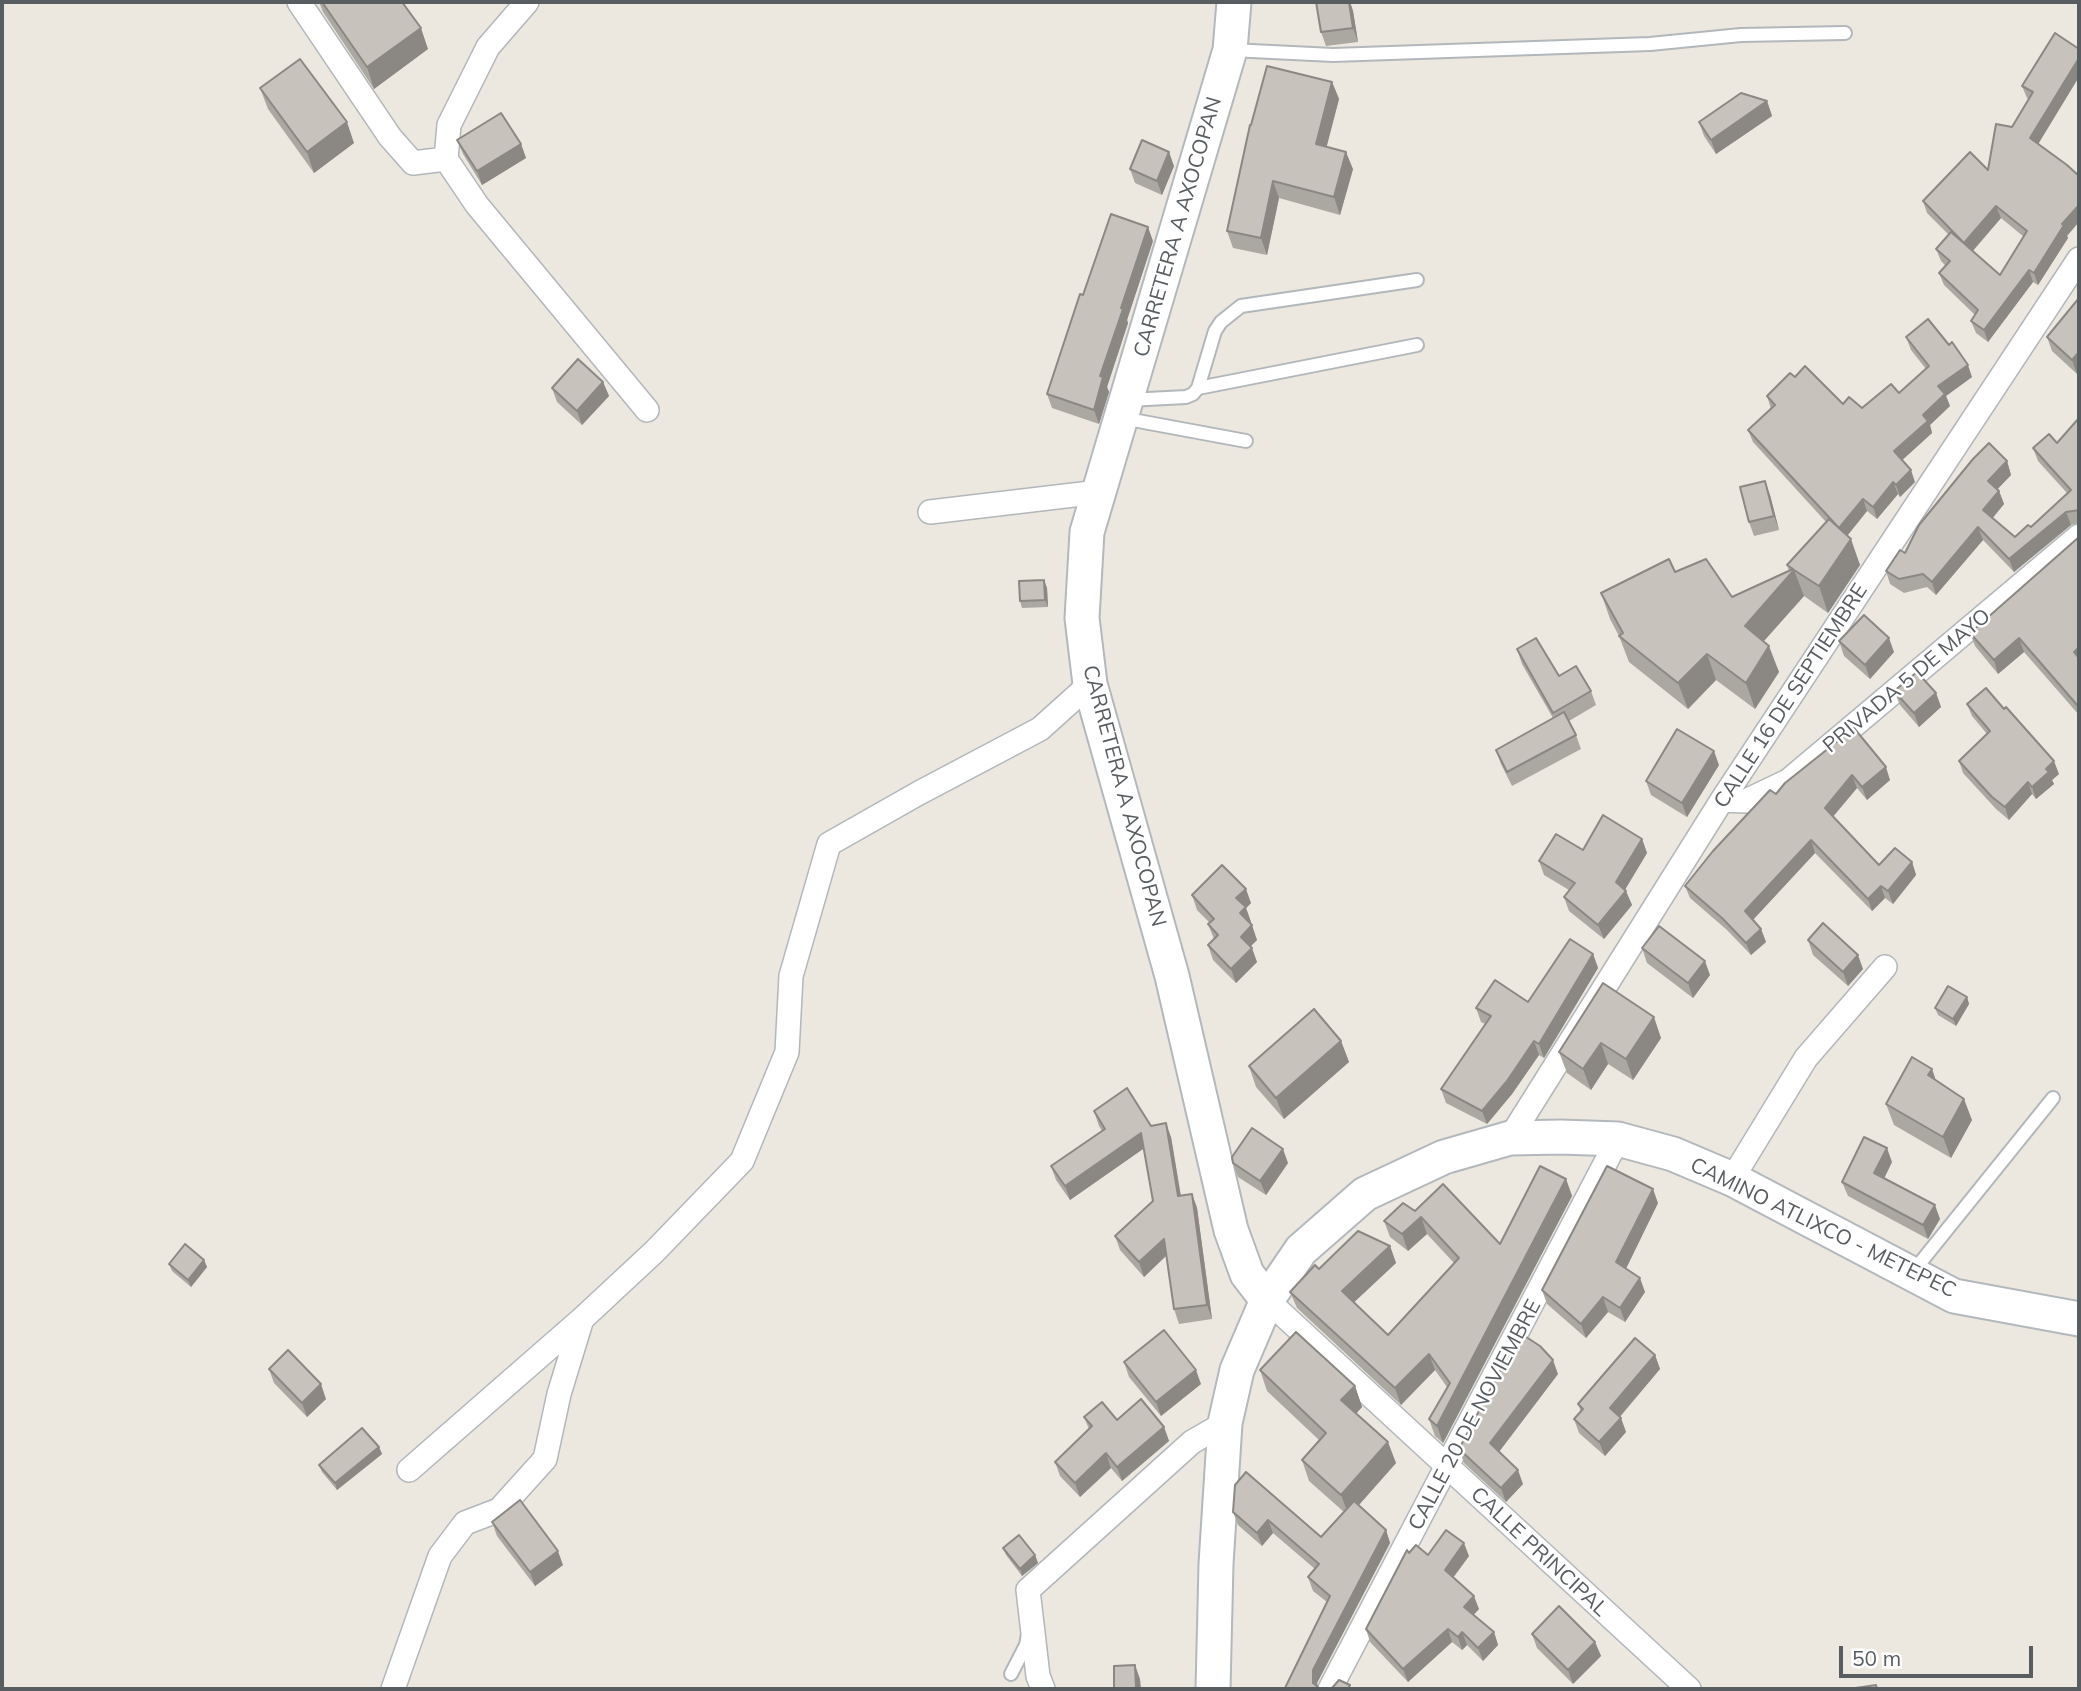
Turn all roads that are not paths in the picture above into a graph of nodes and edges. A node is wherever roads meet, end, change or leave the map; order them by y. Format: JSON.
{"nodes":[{"id":1,"x":299,"y":2,"type":"edge"},
{"id":2,"x":527,"y":2,"type":"edge"},
{"id":3,"x":1234,"y":2,"type":"edge"},
{"id":4,"x":1845,"y":33,"type":"dead end"},
{"id":5,"x":1230,"y":50,"type":"junction"},
{"id":6,"x":446,"y":159,"type":"junction"},
{"id":7,"x":2079,"y":259,"type":"edge"},
{"id":8,"x":1417,"y":280,"type":"dead end"},
{"id":9,"x":1417,"y":345,"type":"dead end"},
{"id":10,"x":1198,"y":388,"type":"junction"},
{"id":11,"x":1124,"y":409,"type":"junction"},
{"id":12,"x":647,"y":410,"type":"dead end"},
{"id":13,"x":1247,"y":441,"type":"dead end"},
{"id":14,"x":1099,"y":492,"type":"junction"},
{"id":15,"x":930,"y":512,"type":"dead end"},
{"id":16,"x":2079,"y":536,"type":"edge"},
{"id":17,"x":1090,"y":684,"type":"junction"},
{"id":18,"x":1722,"y":800,"type":"junction"},
{"id":19,"x":1885,"y":967,"type":"dead end"},
{"id":20,"x":2053,"y":1098,"type":"dead end"},
{"id":21,"x":1510,"y":1138,"type":"junction"},
{"id":22,"x":1618,"y":1139,"type":"junction"},
{"id":23,"x":1732,"y":1179,"type":"junction"},
{"id":24,"x":1912,"y":1273,"type":"junction"},
{"id":25,"x":1267,"y":1300,"type":"junction"},
{"id":26,"x":582,"y":1319,"type":"junction"},
{"id":27,"x":2079,"y":1319,"type":"edge"},
{"id":28,"x":1225,"y":1423,"type":"junction"},
{"id":29,"x":1448,"y":1468,"type":"junction"},
{"id":30,"x":409,"y":1469,"type":"dead end"},
{"id":31,"x":1030,"y":1600,"type":"junction"},
{"id":32,"x":1011,"y":1674,"type":"dead end"},
{"id":33,"x":393,"y":1689,"type":"edge"},
{"id":34,"x":1043,"y":1689,"type":"edge"},
{"id":35,"x":1213,"y":1689,"type":"edge"},
{"id":36,"x":1331,"y":1689,"type":"edge"},
{"id":37,"x":1689,"y":1689,"type":"edge"}],
"edges":[{"from":1,"to":6,"type":"street"},
{"from":2,"to":6,"type":"street"},
{"from":3,"to":5,"type":"main road","name":"CARRETERA A AXOCOPAN"},
{"from":4,"to":5,"type":"lane"},
{"from":5,"to":11,"type":"main road","name":"CARRETERA A AXOCOPAN"},
{"from":6,"to":12,"type":"street"},
{"from":7,"to":18,"type":"street","name":"CALLE 16 DE SEPTIEMBRE"},
{"from":8,"to":10,"type":"lane"},
{"from":9,"to":10,"type":"lane"},
{"from":10,"to":11,"type":"lane"},
{"from":11,"to":13,"type":"lane"},
{"from":11,"to":14,"type":"main road","name":"CARRETERA A AXOCOPAN"},
{"from":14,"to":15,"type":"street"},
{"from":14,"to":17,"type":"main road","name":"CARRETERA A AXOCOPAN"},
{"from":16,"to":18,"type":"street","name":"PRIVADA 5 DE MAYO"},
{"from":17,"to":25,"type":"main road","name":"CARRETERA A AXOCOPAN"},
{"from":17,"to":26,"type":"street"},
{"from":18,"to":21,"type":"street","name":"CALLE 16 DE SEPTIEMBRE"},
{"from":19,"to":23,"type":"street"},
{"from":20,"to":24,"type":"lane"},
{"from":21,"to":22,"type":"main road","name":"CAMINO ATLIXCO - METEPEC"},
{"from":21,"to":25,"type":"main road","name":"CAMINO ATLIXCO - METEPEC"},
{"from":22,"to":23,"type":"main road","name":"CAMINO ATLIXCO - METEPEC"},
{"from":22,"to":29,"type":"street","name":"CALLE 20 DE NOVIEMBRE"},
{"from":23,"to":24,"type":"main road","name":"CAMINO ATLIXCO - METEPEC"},
{"from":24,"to":27,"type":"main road","name":"CAMINO ATLIXCO - METEPEC"},
{"from":25,"to":28,"type":"main road","name":"CAMINO ATLIXCO - METEPEC"},
{"from":25,"to":29,"type":"street","name":"CALLE PRINCIPAL"},
{"from":26,"to":30,"type":"street"},
{"from":26,"to":33,"type":"street"},
{"from":28,"to":31,"type":"street"},
{"from":28,"to":35,"type":"main road","name":"CAMINO ATLIXCO - METEPEC"},
{"from":29,"to":36,"type":"street","name":"CALLE 20 DE NOVIEMBRE"},
{"from":29,"to":37,"type":"street","name":"CALLE PRINCIPAL"},
{"from":31,"to":32,"type":"lane"},
{"from":31,"to":34,"type":"street"}]}
